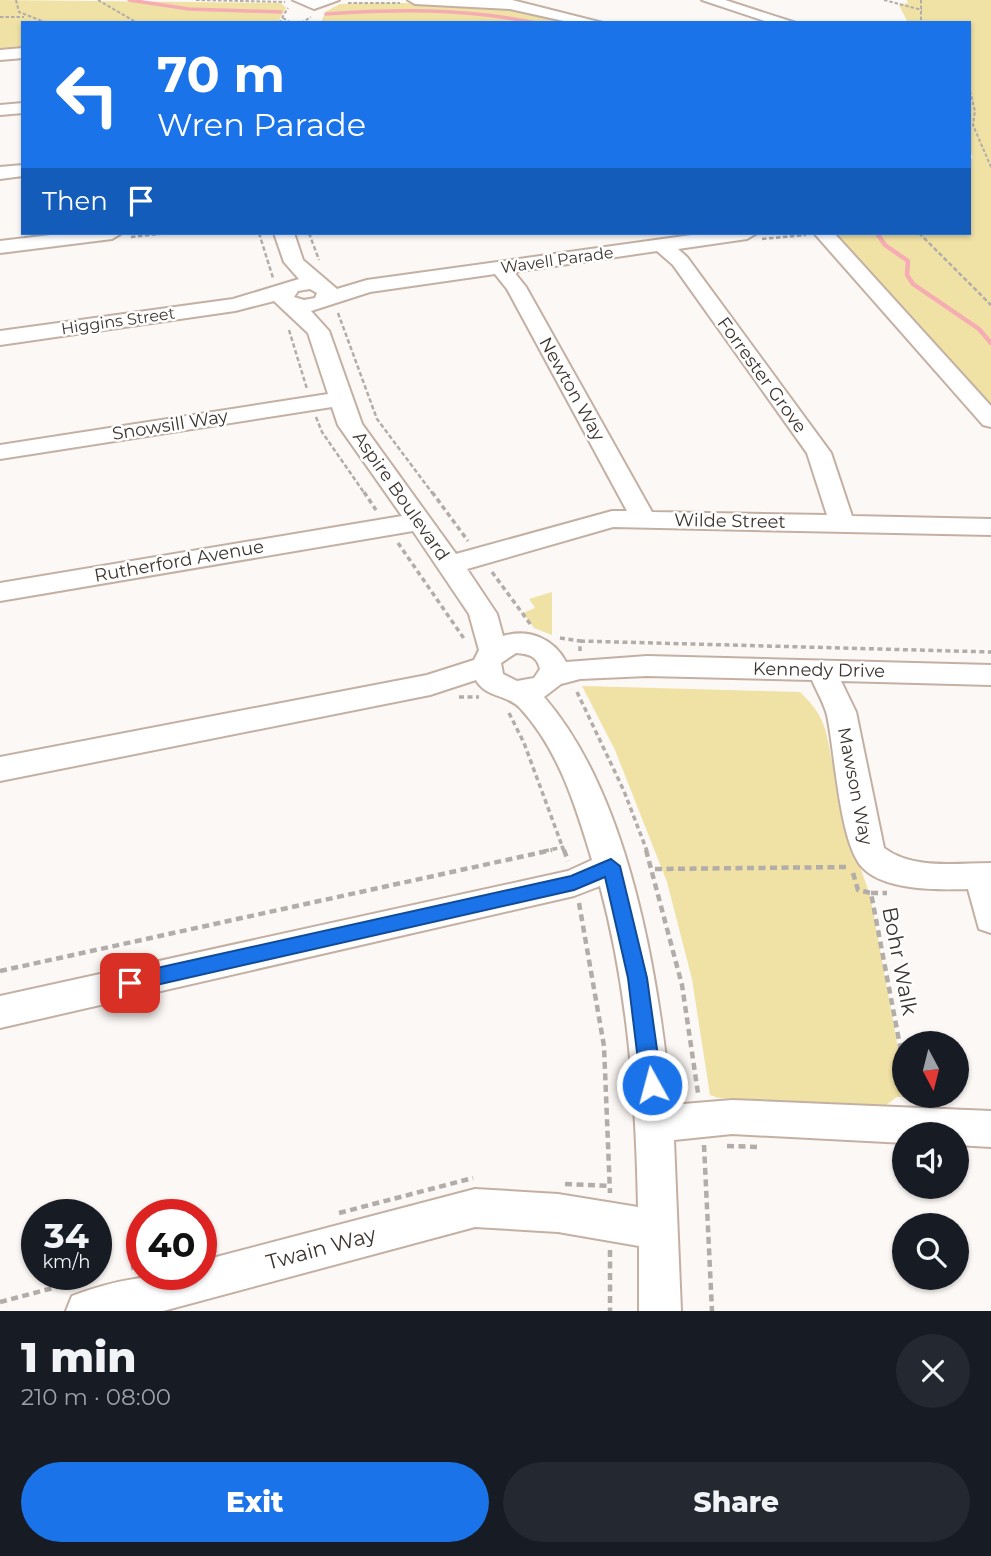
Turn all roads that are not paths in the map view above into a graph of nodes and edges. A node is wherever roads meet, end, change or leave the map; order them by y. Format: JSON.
{"nodes":[{"id":1,"x":347,"y":0,"type":"edge"},
{"id":2,"x":452,"y":0,"type":"edge"},
{"id":3,"x":461,"y":0,"type":"edge"},
{"id":4,"x":709,"y":0,"type":"edge"},
{"id":5,"x":413,"y":2,"type":"edge"},
{"id":6,"x":733,"y":2,"type":"edge"},
{"id":7,"x":308,"y":3,"type":"edge"},
{"id":8,"x":587,"y":21,"type":"edge"},
{"id":9,"x":781,"y":21,"type":"edge"},
{"id":10,"x":21,"y":53,"type":"edge"},
{"id":11,"x":0,"y":55,"type":"edge"},
{"id":12,"x":21,"y":108,"type":"edge"},
{"id":13,"x":0,"y":110,"type":"edge"},
{"id":14,"x":21,"y":170,"type":"edge"},
{"id":15,"x":0,"y":173,"type":"edge"},
{"id":16,"x":96,"y":235,"type":"edge"},
{"id":17,"x":738,"y":235,"type":"edge"},
{"id":18,"x":826,"y":235,"type":"edge"},
{"id":19,"x":0,"y":247,"type":"edge"},
{"id":20,"x":290,"y":248,"type":"edge"},
{"id":21,"x":671,"y":250,"type":"junction"},
{"id":22,"x":509,"y":274,"type":"junction"},
{"id":23,"x":325,"y":296,"type":"junction"},
{"id":24,"x":290,"y":298,"type":"junction"},
{"id":25,"x":318,"y":331,"type":"junction"},
{"id":26,"x":0,"y":338,"type":"edge"},
{"id":27,"x":340,"y":399,"type":"junction"},
{"id":28,"x":991,"y":420,"type":"edge"},
{"id":29,"x":0,"y":452,"type":"edge"},
{"id":30,"x":416,"y":517,"type":"junction"},
{"id":31,"x":632,"y":519,"type":"junction"},
{"id":32,"x":836,"y":523,"type":"junction"},
{"id":33,"x":979,"y":527,"type":"edge"},
{"id":34,"x":453,"y":569,"type":"junction"},
{"id":35,"x":0,"y":592,"type":"edge"},
{"id":36,"x":538,"y":669,"type":"junction"},
{"id":37,"x":833,"y":671,"type":"junction"},
{"id":38,"x":991,"y":675,"type":"edge"},
{"id":39,"x":0,"y":769,"type":"edge"},
{"id":40,"x":569,"y":865,"type":"junction"},
{"id":41,"x":611,"y":866,"type":"junction"},
{"id":42,"x":986,"y":876,"type":"edge"},
{"id":43,"x":991,"y":919,"type":"edge"},
{"id":44,"x":0,"y":993,"type":"edge"},
{"id":45,"x":0,"y":1012,"type":"edge"},
{"id":46,"x":655,"y":1114,"type":"junction"},
{"id":47,"x":991,"y":1129,"type":"edge"},
{"id":48,"x":558,"y":1213,"type":"junction"},
{"id":49,"x":659,"y":1220,"type":"junction"},
{"id":50,"x":88,"y":1295,"type":"edge"},
{"id":51,"x":660,"y":1311,"type":"edge"}],
"edges":[{"from":1,"to":7,"type":"street"},
{"from":2,"to":3,"type":"street"},
{"from":2,"to":5,"type":"street"},
{"from":3,"to":8,"type":"street"},
{"from":4,"to":6,"type":"street"},
{"from":6,"to":9,"type":"street"},
{"from":10,"to":11,"type":"street"},
{"from":12,"to":13,"type":"street"},
{"from":14,"to":15,"type":"street"},
{"from":16,"to":19,"type":"street"},
{"from":17,"to":21,"type":"street","name":"Wavell Parade"},
{"from":18,"to":28,"type":"street"},
{"from":20,"to":23,"type":"street"},
{"from":20,"to":24,"type":"street"},
{"from":21,"to":22,"type":"street","name":"Wavell Parade"},
{"from":21,"to":32,"type":"street","name":"Forrester Grove"},
{"from":22,"to":23,"type":"street","name":"Wavell Parade"},
{"from":22,"to":31,"type":"street","name":"Newton Way"},
{"from":23,"to":24,"type":"street","name":"Wavell Parade"},
{"from":23,"to":25,"type":"street","name":"Aspire Boulevard"},
{"from":24,"to":25,"type":"street","name":"Aspire Boulevard"},
{"from":24,"to":26,"type":"street","name":"Higgins Street"},
{"from":25,"to":27,"type":"street","name":"Aspire Boulevard"},
{"from":27,"to":29,"type":"street","name":"Snowsill Way"},
{"from":27,"to":30,"type":"street","name":"Aspire Boulevard"},
{"from":30,"to":34,"type":"street","name":"Aspire Boulevard"},
{"from":30,"to":35,"type":"street","name":"Rutherford Avenue"},
{"from":31,"to":32,"type":"street","name":"Wilde Street"},
{"from":31,"to":34,"type":"street","name":"Wilde Street"},
{"from":32,"to":33,"type":"street","name":"Wilde Street"},
{"from":34,"to":36,"type":"street","name":"Aspire Boulevard"},
{"from":36,"to":37,"type":"street","name":"Kennedy Drive"},
{"from":36,"to":39,"type":"street"},
{"from":36,"to":41,"type":"street","name":"Aspire Boulevard"},
{"from":37,"to":38,"type":"street","name":"Kennedy Drive"},
{"from":37,"to":42,"type":"street","name":"Mawson Way"},
{"from":40,"to":41,"type":"street"},
{"from":40,"to":44,"type":"street"},
{"from":40,"to":45,"type":"street"},
{"from":41,"to":46,"type":"street","name":"Aspire Boulevard"},
{"from":42,"to":43,"type":"street"},
{"from":46,"to":47,"type":"street"},
{"from":46,"to":49,"type":"street","name":"Aspire Boulevard"},
{"from":48,"to":49,"type":"street","name":"Twain Way"},
{"from":48,"to":49,"type":"street","name":"Twain Way"},
{"from":48,"to":50,"type":"street","name":"Twain Way"},
{"from":49,"to":51,"type":"street","name":"Aspire Boulevard"}]}
